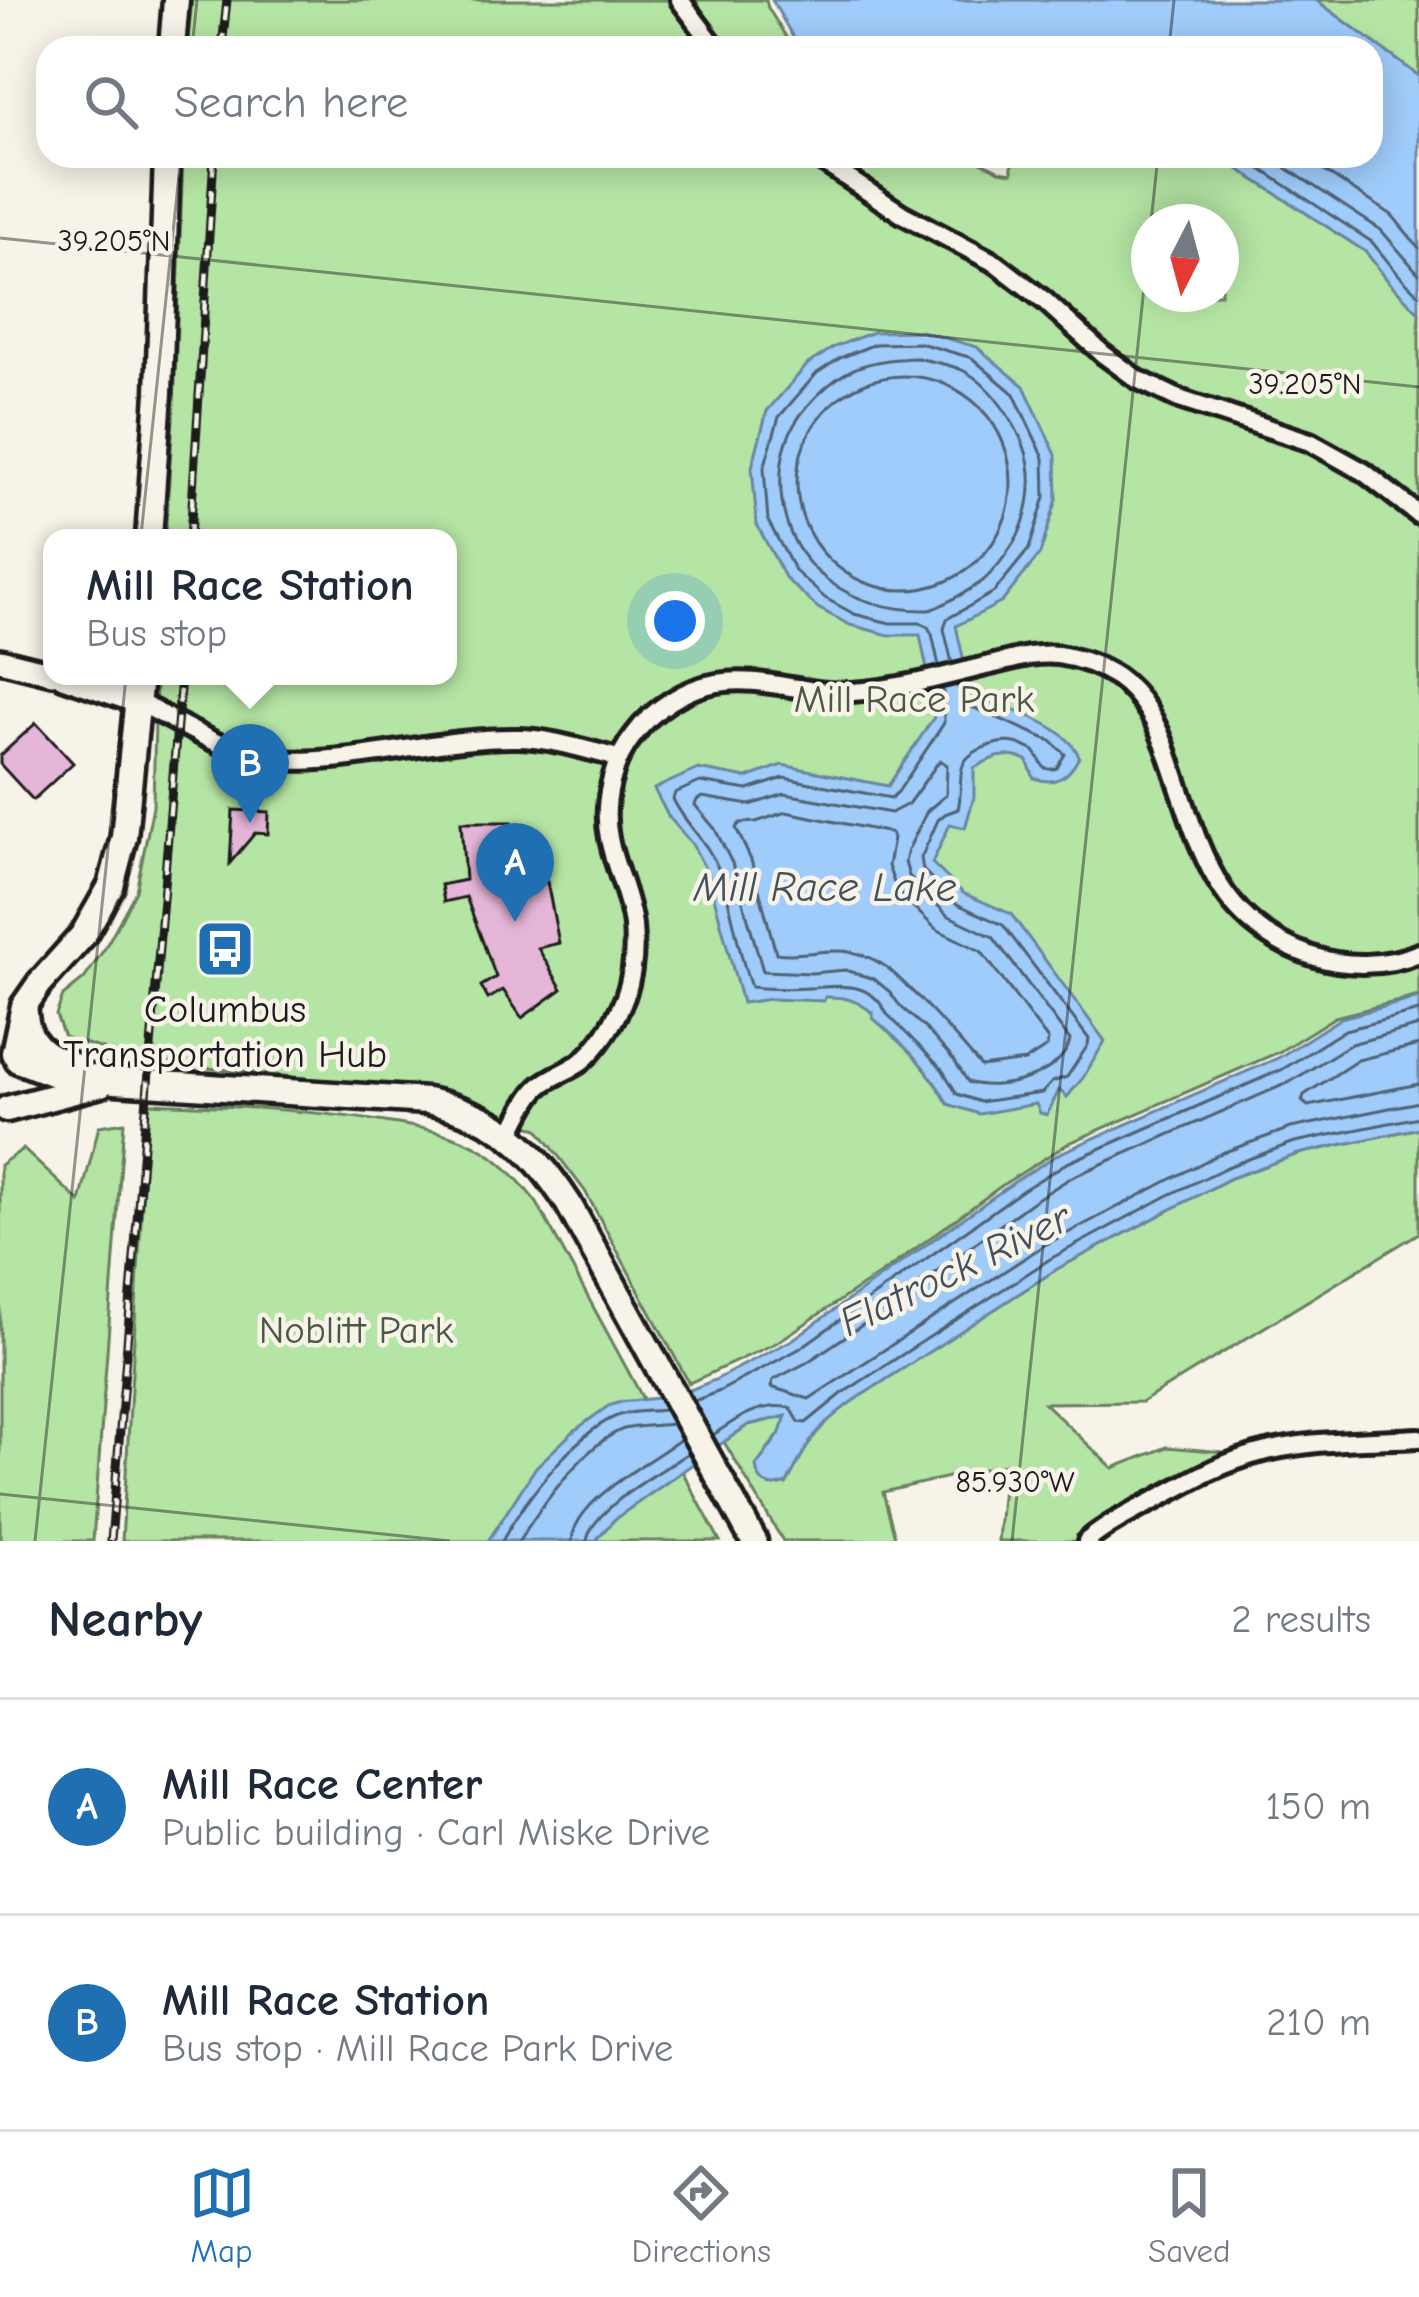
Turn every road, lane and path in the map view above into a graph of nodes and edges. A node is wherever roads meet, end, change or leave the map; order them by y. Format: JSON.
{"nodes":[{"id":1,"x":176,"y":0,"type":"edge"},
{"id":2,"x":680,"y":0,"type":"edge"},
{"id":3,"x":173,"y":36,"type":"edge"},
{"id":4,"x":707,"y":36,"type":"edge"},
{"id":5,"x":167,"y":168,"type":"edge"},
{"id":6,"x":832,"y":168,"type":"edge"},
{"id":7,"x":1419,"y":515,"type":"edge"},
{"id":8,"x":150,"y":529,"type":"edge"},
{"id":9,"x":0,"y":661,"type":"edge"},
{"id":10,"x":43,"y":671,"type":"edge"},
{"id":11,"x":139,"y":689,"type":"edge"},
{"id":12,"x":618,"y":758,"type":"junction"},
{"id":13,"x":1419,"y":953,"type":"edge"},
{"id":14,"x":24,"y":1006,"type":"junction"},
{"id":15,"x":11,"y":1051,"type":"edge"},
{"id":16,"x":115,"y":1081,"type":"junction"},
{"id":17,"x":4,"y":1112,"type":"edge"},
{"id":18,"x":511,"y":1133,"type":"junction"},
{"id":19,"x":1419,"y":1438,"type":"edge"},
{"id":20,"x":754,"y":1541,"type":"edge"},
{"id":21,"x":1088,"y":1541,"type":"edge"}],
"edges":[{"from":1,"to":3,"type":"main road"},
{"from":2,"to":4,"type":"street"},
{"from":5,"to":8,"type":"main road"},
{"from":6,"to":7,"type":"street"},
{"from":9,"to":10,"type":"street"},
{"from":11,"to":12,"type":"street"},
{"from":11,"to":14,"type":"main road"},
{"from":12,"to":13,"type":"street"},
{"from":12,"to":18,"type":"street"},
{"from":14,"to":15,"type":"main road"},
{"from":14,"to":16,"type":"main road"},
{"from":15,"to":16,"type":"main road"},
{"from":15,"to":17,"type":"main road"},
{"from":16,"to":17,"type":"main road"},
{"from":16,"to":18,"type":"main road"},
{"from":18,"to":20,"type":"main road"},
{"from":19,"to":21,"type":"street"}]}
